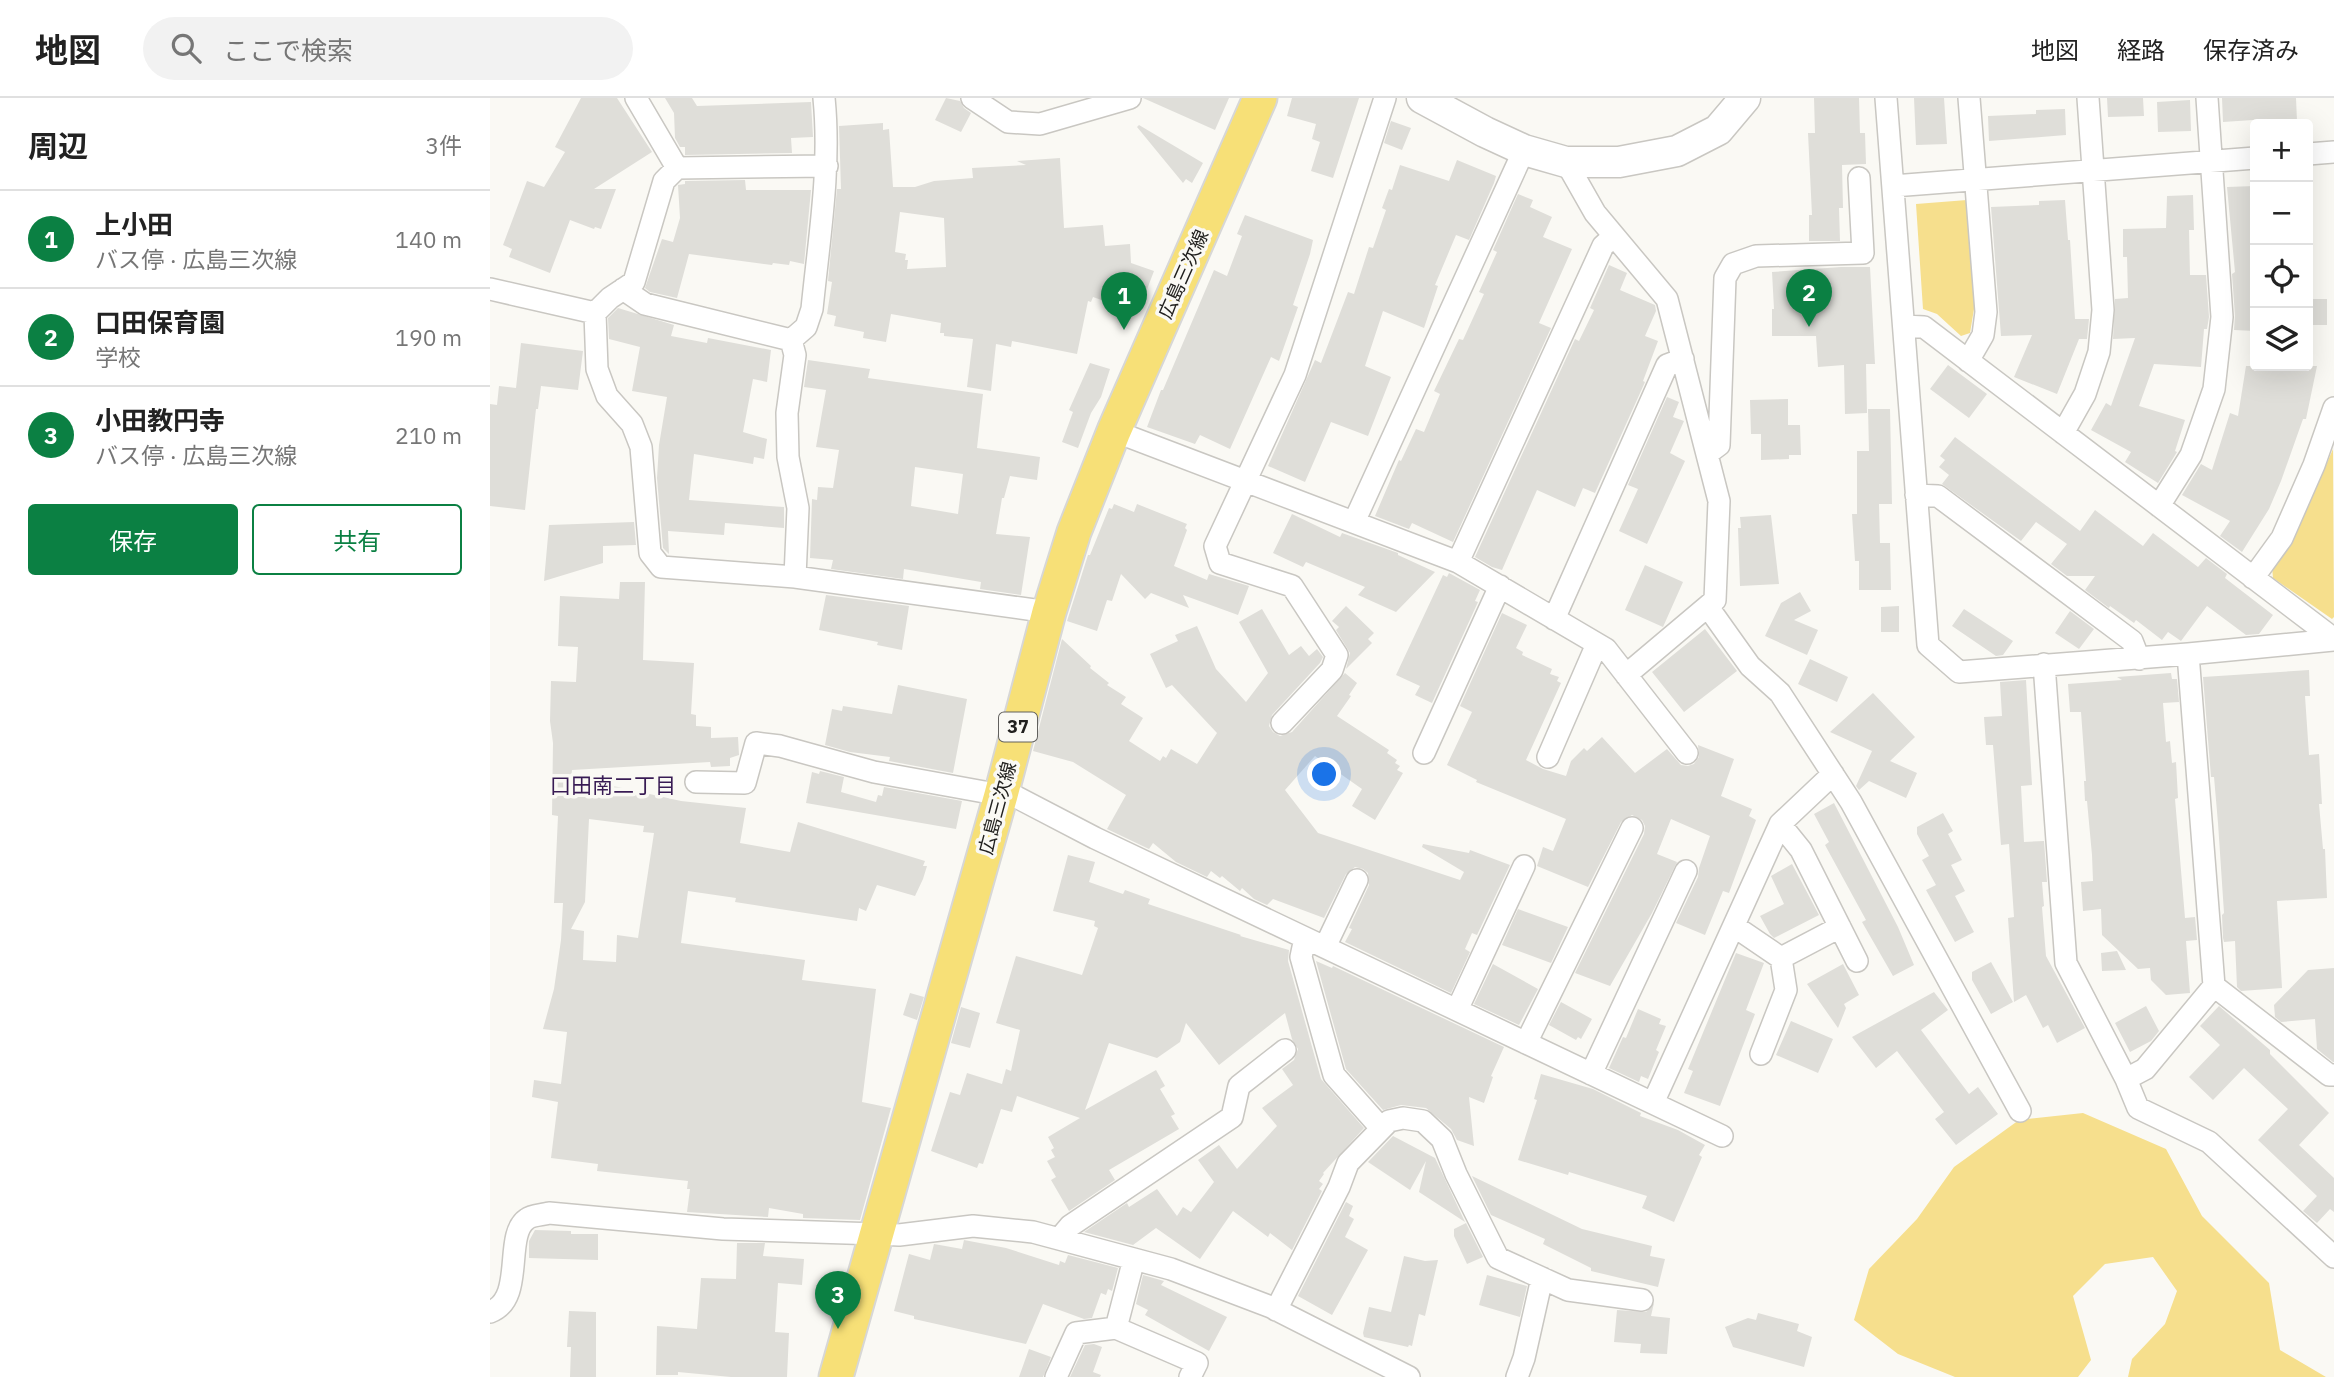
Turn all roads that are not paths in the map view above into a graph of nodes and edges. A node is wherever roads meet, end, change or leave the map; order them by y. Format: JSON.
{"nodes":[{"id":1,"x":636,"y":98,"type":"edge"},
{"id":2,"x":824,"y":98,"type":"edge"},
{"id":3,"x":972,"y":98,"type":"edge"},
{"id":4,"x":1130,"y":98,"type":"edge"},
{"id":5,"x":1260,"y":98,"type":"edge"},
{"id":6,"x":1385,"y":98,"type":"edge"},
{"id":7,"x":1422,"y":98,"type":"edge"},
{"id":8,"x":1745,"y":98,"type":"edge"},
{"id":9,"x":1886,"y":98,"type":"edge"},
{"id":10,"x":1969,"y":98,"type":"edge"},
{"id":11,"x":2088,"y":98,"type":"edge"},
{"id":12,"x":2207,"y":98,"type":"edge"},
{"id":13,"x":1524,"y":150,"type":"junction"},
{"id":14,"x":2334,"y":152,"type":"edge"},
{"id":15,"x":2313,"y":154,"type":"edge"},
{"id":16,"x":2250,"y":158,"type":"edge"},
{"id":17,"x":2212,"y":161,"type":"junction"},
{"id":18,"x":1566,"y":162,"type":"junction"},
{"id":19,"x":827,"y":166,"type":"junction"},
{"id":20,"x":677,"y":168,"type":"junction"},
{"id":21,"x":2092,"y":170,"type":"junction"},
{"id":22,"x":1859,"y":178,"type":"dead end"},
{"id":23,"x":1975,"y":179,"type":"junction"},
{"id":24,"x":1893,"y":186,"type":"junction"},
{"id":25,"x":1614,"y":236,"type":"junction"},
{"id":26,"x":490,"y":289,"type":"edge"},
{"id":27,"x":623,"y":289,"type":"junction"},
{"id":28,"x":595,"y":313,"type":"junction"},
{"id":29,"x":1904,"y":326,"type":"junction"},
{"id":30,"x":791,"y":340,"type":"junction"},
{"id":31,"x":1683,"y":359,"type":"junction"},
{"id":32,"x":1969,"y":361,"type":"junction"},
{"id":33,"x":2334,"y":408,"type":"edge"},
{"id":34,"x":1114,"y":431,"type":"junction"},
{"id":35,"x":2063,"y":433,"type":"junction"},
{"id":36,"x":1707,"y":454,"type":"junction"},
{"id":37,"x":1244,"y":481,"type":"junction"},
{"id":38,"x":1916,"y":495,"type":"junction"},
{"id":39,"x":2159,"y":506,"type":"junction"},
{"id":40,"x":1354,"y":522,"type":"junction"},
{"id":41,"x":1458,"y":562,"type":"junction"},
{"id":42,"x":795,"y":577,"type":"junction"},
{"id":43,"x":2253,"y":578,"type":"junction"},
{"id":44,"x":1500,"y":586,"type":"junction"},
{"id":45,"x":1707,"y":607,"type":"junction"},
{"id":46,"x":1049,"y":612,"type":"junction"},
{"id":47,"x":1554,"y":619,"type":"junction"},
{"id":48,"x":2334,"y":640,"type":"edge"},
{"id":49,"x":1597,"y":644,"type":"junction"},
{"id":50,"x":2188,"y":654,"type":"junction"},
{"id":51,"x":2139,"y":659,"type":"junction"},
{"id":52,"x":2044,"y":664,"type":"junction"},
{"id":53,"x":1626,"y":675,"type":"junction"},
{"id":54,"x":1282,"y":723,"type":"dead end"},
{"id":55,"x":1423,"y":752,"type":"dead end"},
{"id":56,"x":1687,"y":753,"type":"dead end"},
{"id":57,"x":1548,"y":757,"type":"dead end"},
{"id":58,"x":1833,"y":774,"type":"junction"},
{"id":59,"x":696,"y":782,"type":"dead end"},
{"id":60,"x":1002,"y":792,"type":"junction"},
{"id":61,"x":1780,"y":824,"type":"junction"},
{"id":62,"x":1632,"y":828,"type":"dead end"},
{"id":63,"x":1524,"y":866,"type":"dead end"},
{"id":64,"x":1686,"y":871,"type":"dead end"},
{"id":65,"x":1357,"y":880,"type":"dead end"},
{"id":66,"x":1734,"y":926,"type":"junction"},
{"id":67,"x":1840,"y":927,"type":"junction"},
{"id":68,"x":1305,"y":938,"type":"junction"},
{"id":69,"x":1325,"y":947,"type":"junction"},
{"id":70,"x":1781,"y":958,"type":"junction"},
{"id":71,"x":1857,"y":961,"type":"dead end"},
{"id":72,"x":2214,"y":986,"type":"junction"},
{"id":73,"x":1457,"y":1010,"type":"junction"},
{"id":74,"x":1526,"y":1043,"type":"junction"},
{"id":75,"x":1285,"y":1050,"type":"dead end"},
{"id":76,"x":1761,"y":1054,"type":"dead end"},
{"id":77,"x":1591,"y":1074,"type":"junction"},
{"id":78,"x":2334,"y":1075,"type":"edge"},
{"id":79,"x":2126,"y":1079,"type":"junction"},
{"id":80,"x":1653,"y":1104,"type":"junction"},
{"id":81,"x":2020,"y":1111,"type":"dead end"},
{"id":82,"x":1381,"y":1128,"type":"junction"},
{"id":83,"x":1722,"y":1136,"type":"dead end"},
{"id":84,"x":877,"y":1234,"type":"junction"},
{"id":85,"x":1059,"y":1239,"type":"junction"},
{"id":86,"x":2334,"y":1257,"type":"edge"},
{"id":87,"x":1134,"y":1259,"type":"junction"},
{"id":88,"x":1542,"y":1278,"type":"junction"},
{"id":89,"x":1642,"y":1300,"type":"dead end"},
{"id":90,"x":1276,"y":1310,"type":"junction"},
{"id":91,"x":490,"y":1312,"type":"edge"},
{"id":92,"x":1116,"y":1328,"type":"junction"},
{"id":93,"x":836,"y":1377,"type":"edge"},
{"id":94,"x":1056,"y":1377,"type":"edge"},
{"id":95,"x":1190,"y":1377,"type":"edge"},
{"id":96,"x":1409,"y":1377,"type":"edge"},
{"id":97,"x":1517,"y":1377,"type":"edge"}],
"edges":[{"from":1,"to":20,"type":"street"},
{"from":2,"to":19,"type":"street"},
{"from":3,"to":4,"type":"street"},
{"from":5,"to":34,"type":"main road","name":"広島三次線","number":"37"},
{"from":6,"to":37,"type":"street"},
{"from":7,"to":13,"type":"street"},
{"from":8,"to":18,"type":"street"},
{"from":9,"to":24,"type":"street"},
{"from":10,"to":23,"type":"street"},
{"from":11,"to":21,"type":"street"},
{"from":12,"to":17,"type":"street"},
{"from":13,"to":18,"type":"street"},
{"from":13,"to":40,"type":"street"},
{"from":14,"to":15,"type":"street"},
{"from":16,"to":17,"type":"street"},
{"from":17,"to":21,"type":"street"},
{"from":17,"to":39,"type":"street"},
{"from":18,"to":25,"type":"street"},
{"from":19,"to":20,"type":"street"},
{"from":19,"to":30,"type":"street"},
{"from":20,"to":27,"type":"street"},
{"from":21,"to":23,"type":"street"},
{"from":21,"to":35,"type":"street"},
{"from":22,"to":36,"type":"street"},
{"from":23,"to":24,"type":"street"},
{"from":23,"to":32,"type":"street"},
{"from":24,"to":29,"type":"street"},
{"from":25,"to":31,"type":"street"},
{"from":25,"to":41,"type":"street"},
{"from":26,"to":28,"type":"street"},
{"from":27,"to":28,"type":"street"},
{"from":27,"to":30,"type":"street"},
{"from":28,"to":42,"type":"street"},
{"from":29,"to":32,"type":"street"},
{"from":29,"to":38,"type":"street"},
{"from":30,"to":42,"type":"street"},
{"from":31,"to":36,"type":"street"},
{"from":31,"to":47,"type":"street"},
{"from":32,"to":35,"type":"street"},
{"from":33,"to":43,"type":"street"},
{"from":34,"to":37,"type":"street"},
{"from":34,"to":46,"type":"main road","name":"広島三次線","number":"37"},
{"from":35,"to":39,"type":"street"},
{"from":36,"to":45,"type":"street"},
{"from":37,"to":40,"type":"street"},
{"from":37,"to":54,"type":"street"},
{"from":38,"to":51,"type":"street"},
{"from":38,"to":52,"type":"street"},
{"from":39,"to":43,"type":"street"},
{"from":40,"to":41,"type":"street"},
{"from":41,"to":44,"type":"street"},
{"from":42,"to":46,"type":"street"},
{"from":43,"to":48,"type":"street"},
{"from":44,"to":47,"type":"street"},
{"from":44,"to":55,"type":"street"},
{"from":45,"to":53,"type":"street"},
{"from":45,"to":58,"type":"street"},
{"from":46,"to":60,"type":"main road","name":"広島三次線","number":"37"},
{"from":47,"to":49,"type":"street"},
{"from":48,"to":50,"type":"street"},
{"from":49,"to":53,"type":"street"},
{"from":49,"to":57,"type":"street"},
{"from":50,"to":51,"type":"street"},
{"from":50,"to":72,"type":"street"},
{"from":51,"to":52,"type":"street"},
{"from":52,"to":79,"type":"street"},
{"from":53,"to":56,"type":"street"},
{"from":58,"to":61,"type":"street"},
{"from":58,"to":81,"type":"street"},
{"from":59,"to":60,"type":"street"},
{"from":60,"to":68,"type":"street"},
{"from":60,"to":84,"type":"main road","name":"広島三次線","number":"37"},
{"from":61,"to":66,"type":"street"},
{"from":61,"to":67,"type":"street"},
{"from":62,"to":74,"type":"street"},
{"from":63,"to":73,"type":"street"},
{"from":64,"to":77,"type":"street"},
{"from":65,"to":69,"type":"street"},
{"from":66,"to":70,"type":"street"},
{"from":66,"to":80,"type":"street"},
{"from":67,"to":70,"type":"street"},
{"from":67,"to":71,"type":"street"},
{"from":68,"to":69,"type":"street"},
{"from":68,"to":82,"type":"street"},
{"from":69,"to":73,"type":"street"},
{"from":70,"to":76,"type":"street"},
{"from":72,"to":78,"type":"street"},
{"from":72,"to":79,"type":"street"},
{"from":73,"to":74,"type":"street"},
{"from":74,"to":77,"type":"street"},
{"from":75,"to":85,"type":"street"},
{"from":77,"to":80,"type":"street"},
{"from":79,"to":86,"type":"street"},
{"from":80,"to":83,"type":"street"},
{"from":82,"to":88,"type":"street"},
{"from":82,"to":90,"type":"street"},
{"from":84,"to":85,"type":"street"},
{"from":84,"to":91,"type":"street"},
{"from":84,"to":93,"type":"main road","name":"広島三次線","number":"37"},
{"from":85,"to":87,"type":"street"},
{"from":87,"to":90,"type":"street"},
{"from":87,"to":92,"type":"street"},
{"from":88,"to":89,"type":"street"},
{"from":88,"to":97,"type":"street"},
{"from":90,"to":96,"type":"street"},
{"from":92,"to":94,"type":"street"},
{"from":92,"to":95,"type":"street"}]}
